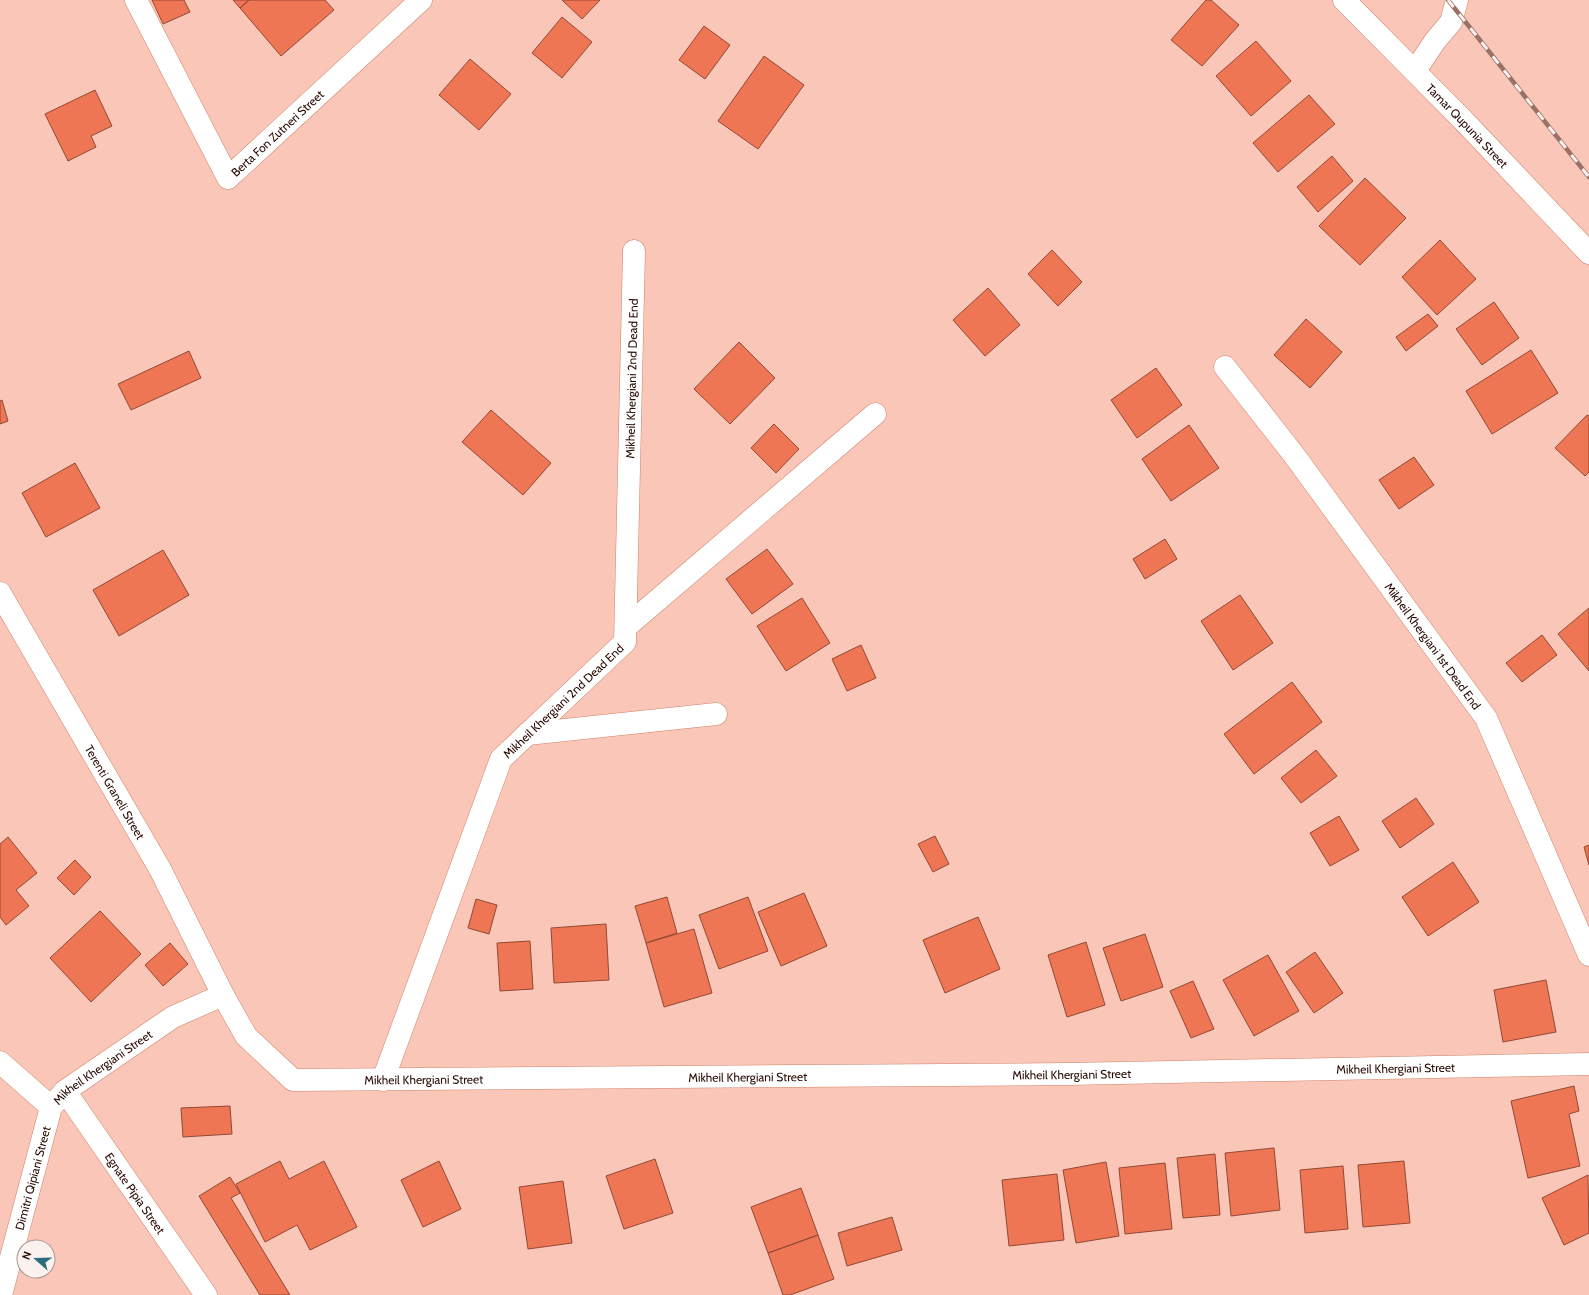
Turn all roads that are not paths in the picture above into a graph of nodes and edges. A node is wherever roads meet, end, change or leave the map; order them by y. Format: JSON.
{"nodes":[{"id":1,"x":136,"y":0,"type":"edge"},
{"id":2,"x":421,"y":0,"type":"edge"},
{"id":3,"x":1344,"y":0,"type":"edge"},
{"id":4,"x":1457,"y":0,"type":"edge"},
{"id":5,"x":1415,"y":72,"type":"junction"},
{"id":6,"x":634,"y":251,"type":"dead end"},
{"id":7,"x":1589,"y":253,"type":"edge"},
{"id":8,"x":1225,"y":367,"type":"dead end"},
{"id":9,"x":875,"y":414,"type":"dead end"},
{"id":10,"x":0,"y":593,"type":"edge"},
{"id":11,"x":626,"y":628,"type":"junction"},
{"id":12,"x":716,"y":714,"type":"dead end"},
{"id":13,"x":527,"y":734,"type":"junction"},
{"id":14,"x":1589,"y":955,"type":"edge"},
{"id":15,"x":223,"y":995,"type":"junction"},
{"id":16,"x":0,"y":1062,"type":"edge"},
{"id":17,"x":1589,"y":1064,"type":"edge"},
{"id":18,"x":383,"y":1080,"type":"junction"},
{"id":19,"x":58,"y":1099,"type":"junction"},
{"id":20,"x":1,"y":1295,"type":"edge"},
{"id":21,"x":206,"y":1295,"type":"edge"}],
"edges":[{"from":1,"to":2,"type":"street","name":"Berta Fon Zutneri Street"},
{"from":3,"to":5,"type":"street","name":"Tamar Qupunia Street"},
{"from":4,"to":5,"type":"street"},
{"from":5,"to":7,"type":"street","name":"Tamar Qupunia Street"},
{"from":6,"to":11,"type":"street","name":"Mikheil Khergiani 2nd Dead End"},
{"from":8,"to":14,"type":"street","name":"Mikheil Khergiani 1st Dead End"},
{"from":9,"to":11,"type":"street"},
{"from":10,"to":15,"type":"street","name":"Terenti Graneli Street"},
{"from":11,"to":13,"type":"street","name":"Mikheil Khergiani 2nd Dead End"},
{"from":12,"to":13,"type":"street"},
{"from":13,"to":18,"type":"street","name":"Mikheil Khergiani 2nd Dead End"},
{"from":15,"to":18,"type":"street","name":"Mikheil Khergiani Street"},
{"from":15,"to":19,"type":"street","name":"Mikheil Khergiani Street"},
{"from":16,"to":19,"type":"street","name":"Mikheil Khergiani Street"},
{"from":17,"to":18,"type":"street","name":"Mikheil Khergiani Street"},
{"from":19,"to":20,"type":"street","name":"Dimitri Qipiani Street"},
{"from":19,"to":21,"type":"street","name":"Egnate Pipia Street"}]}
